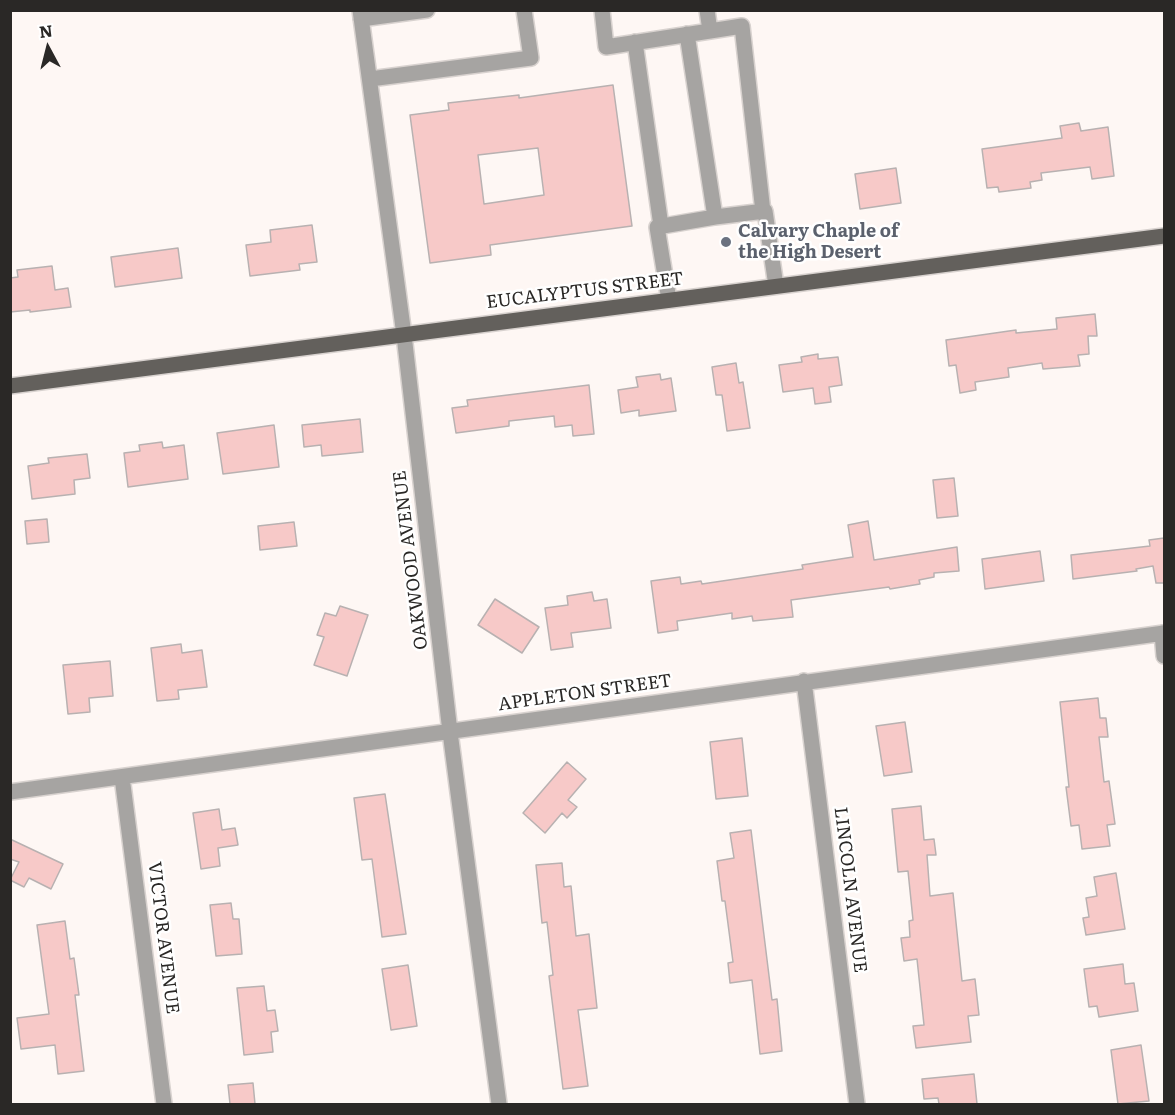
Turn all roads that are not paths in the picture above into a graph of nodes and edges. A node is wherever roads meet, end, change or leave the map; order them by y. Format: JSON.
{"nodes":[{"id":1,"x":524,"y":10,"type":"edge"},
{"id":2,"x":602,"y":10,"type":"edge"},
{"id":3,"x":707,"y":10,"type":"edge"},
{"id":4,"x":418,"y":11,"type":"edge"},
{"id":5,"x":361,"y":15,"type":"edge"},
{"id":6,"x":710,"y":31,"type":"junction"},
{"id":7,"x":687,"y":34,"type":"junction"},
{"id":8,"x":635,"y":42,"type":"junction"},
{"id":9,"x":369,"y":79,"type":"junction"},
{"id":10,"x":763,"y":212,"type":"junction"},
{"id":11,"x":715,"y":218,"type":"junction"},
{"id":12,"x":661,"y":226,"type":"junction"},
{"id":13,"x":1164,"y":236,"type":"edge"},
{"id":14,"x":776,"y":286,"type":"junction"},
{"id":15,"x":669,"y":300,"type":"junction"},
{"id":16,"x":404,"y":335,"type":"junction"},
{"id":17,"x":10,"y":386,"type":"edge"},
{"id":18,"x":1163,"y":633,"type":"edge"},
{"id":19,"x":1164,"y":656,"type":"edge"},
{"id":20,"x":804,"y":681,"type":"junction"},
{"id":21,"x":450,"y":732,"type":"junction"},
{"id":22,"x":123,"y":777,"type":"junction"},
{"id":23,"x":10,"y":792,"type":"edge"},
{"id":24,"x":164,"y":1104,"type":"edge"},
{"id":25,"x":499,"y":1104,"type":"edge"},
{"id":26,"x":857,"y":1104,"type":"edge"}],
"edges":[{"from":1,"to":9,"type":"street"},
{"from":2,"to":8,"type":"street"},
{"from":3,"to":6,"type":"street"},
{"from":4,"to":5,"type":"street"},
{"from":5,"to":9,"type":"street","name":"OAKWOOD AVENUE"},
{"from":6,"to":7,"type":"street"},
{"from":6,"to":10,"type":"street"},
{"from":7,"to":8,"type":"street"},
{"from":7,"to":11,"type":"street"},
{"from":8,"to":12,"type":"street"},
{"from":9,"to":16,"type":"street","name":"OAKWOOD AVENUE"},
{"from":10,"to":11,"type":"street"},
{"from":10,"to":14,"type":"street"},
{"from":11,"to":12,"type":"street"},
{"from":12,"to":15,"type":"street"},
{"from":13,"to":14,"type":"main road","name":"EUCALYPTUS STREET"},
{"from":14,"to":15,"type":"main road","name":"EUCALYPTUS STREET"},
{"from":15,"to":16,"type":"main road","name":"EUCALYPTUS STREET"},
{"from":16,"to":17,"type":"main road","name":"EUCALYPTUS STREET"},
{"from":16,"to":21,"type":"street","name":"OAKWOOD AVENUE"},
{"from":18,"to":19,"type":"street"},
{"from":18,"to":20,"type":"street","name":"APPLETON STREET"},
{"from":20,"to":21,"type":"street","name":"APPLETON STREET"},
{"from":20,"to":26,"type":"street","name":"LINCOLN AVENUE"},
{"from":21,"to":22,"type":"street","name":"APPLETON STREET"},
{"from":21,"to":25,"type":"street","name":"OAKWOOD AVENUE"},
{"from":22,"to":23,"type":"street","name":"APPLETON STREET"},
{"from":22,"to":24,"type":"street","name":"VICTOR AVENUE"}]}
